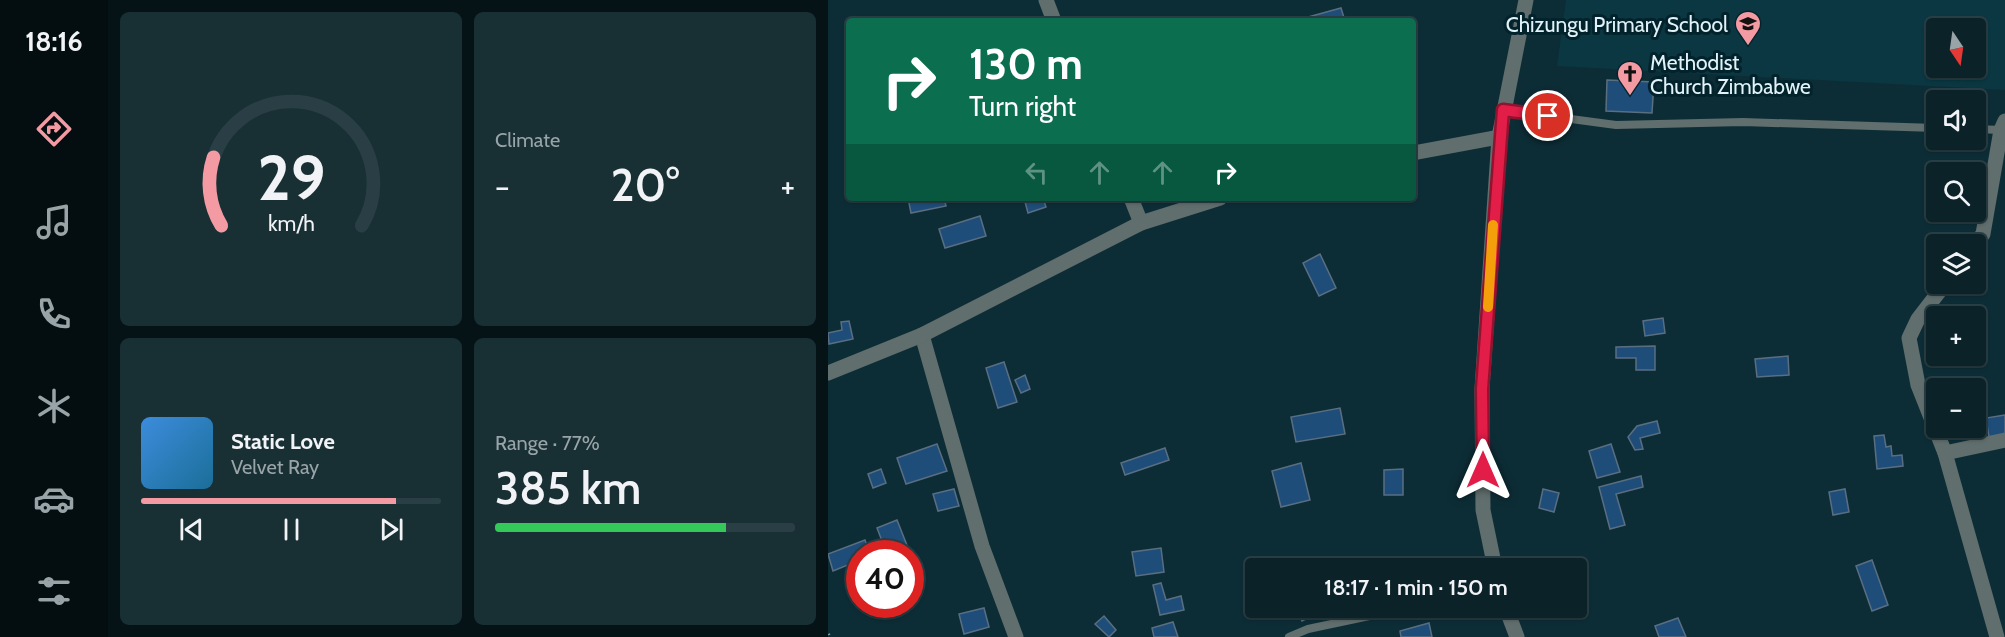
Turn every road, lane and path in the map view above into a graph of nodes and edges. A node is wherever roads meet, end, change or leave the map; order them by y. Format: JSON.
{"nodes":[{"id":1,"x":1046,"y":0,"type":"edge"},
{"id":2,"x":1526,"y":0,"type":"edge"},
{"id":3,"x":1053,"y":18,"type":"edge"},
{"id":4,"x":1503,"y":110,"type":"junction"},
{"id":5,"x":2003,"y":126,"type":"edge"},
{"id":6,"x":1926,"y":128,"type":"edge"},
{"id":7,"x":1986,"y":128,"type":"edge"},
{"id":8,"x":1499,"y":137,"type":"junction"},
{"id":9,"x":1416,"y":152,"type":"edge"},
{"id":10,"x":1132,"y":201,"type":"edge"},
{"id":11,"x":1211,"y":201,"type":"edge"},
{"id":12,"x":1141,"y":223,"type":"junction"},
{"id":13,"x":1983,"y":234,"type":"edge"},
{"id":14,"x":1937,"y":294,"type":"edge"},
{"id":15,"x":922,"y":335,"type":"junction"},
{"id":16,"x":828,"y":373,"type":"edge"},
{"id":17,"x":2005,"y":440,"type":"edge"},
{"id":18,"x":1945,"y":453,"type":"junction"},
{"id":19,"x":1493,"y":558,"type":"edge"},
{"id":20,"x":1360,"y":618,"type":"edge"},
{"id":21,"x":1510,"y":618,"type":"edge"},
{"id":22,"x":1016,"y":637,"type":"edge"},
{"id":23,"x":1289,"y":637,"type":"edge"},
{"id":24,"x":1517,"y":637,"type":"edge"},
{"id":25,"x":1997,"y":637,"type":"edge"}],
"edges":[{"from":1,"to":3,"type":"street"},
{"from":2,"to":4,"type":"street"},
{"from":4,"to":6,"type":"lane"},
{"from":4,"to":8,"type":"street"},
{"from":5,"to":7,"type":"lane"},
{"from":5,"to":13,"type":"street"},
{"from":8,"to":9,"type":"street"},
{"from":8,"to":19,"type":"street"},
{"from":10,"to":12,"type":"street"},
{"from":11,"to":12,"type":"street"},
{"from":12,"to":15,"type":"street"},
{"from":14,"to":18,"type":"street"},
{"from":15,"to":16,"type":"street"},
{"from":15,"to":22,"type":"street"},
{"from":17,"to":18,"type":"street"},
{"from":18,"to":25,"type":"street"},
{"from":20,"to":23,"type":"lane"},
{"from":21,"to":24,"type":"street"}]}
